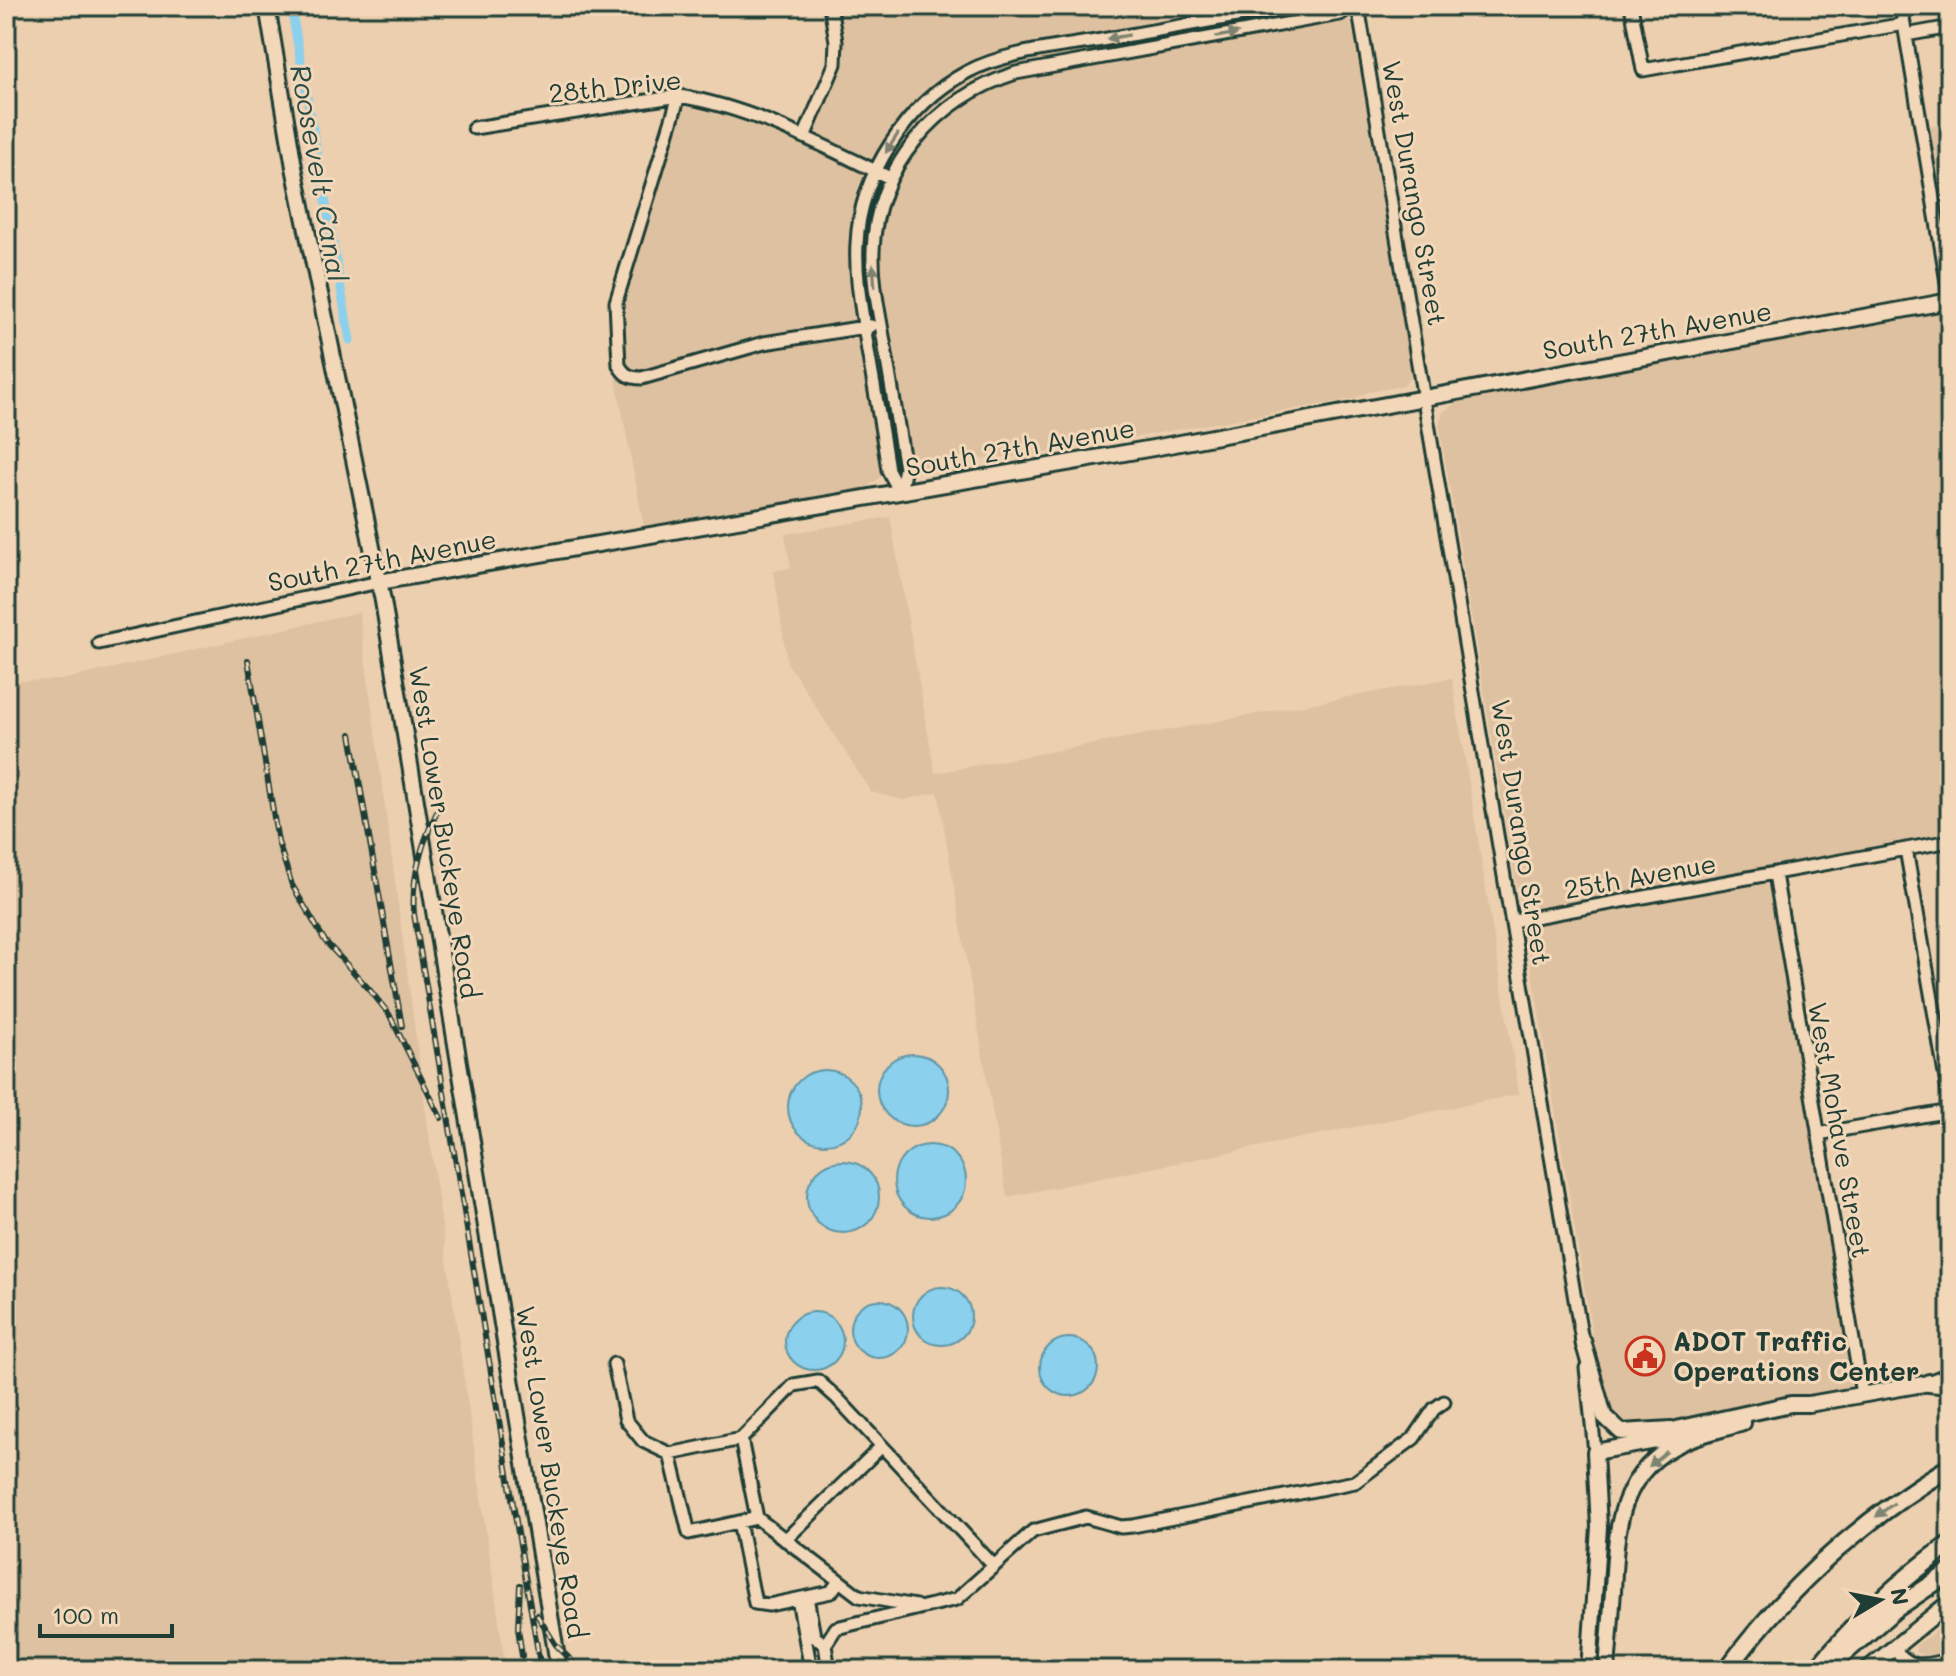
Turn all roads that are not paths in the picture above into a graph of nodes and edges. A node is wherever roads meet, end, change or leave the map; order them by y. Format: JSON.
{"nodes":[{"id":1,"x":267,"y":6,"type":"edge"},
{"id":2,"x":830,"y":6,"type":"edge"},
{"id":3,"x":1293,"y":6,"type":"edge"},
{"id":4,"x":1351,"y":6,"type":"edge"},
{"id":5,"x":1358,"y":6,"type":"edge"},
{"id":6,"x":1631,"y":6,"type":"edge"},
{"id":7,"x":1901,"y":6,"type":"edge"},
{"id":8,"x":1950,"y":27,"type":"edge"},
{"id":9,"x":1905,"y":30,"type":"junction"},
{"id":10,"x":679,"y":96,"type":"junction"},
{"id":11,"x":474,"y":128,"type":"dead end"},
{"id":12,"x":804,"y":137,"type":"junction"},
{"id":13,"x":875,"y":171,"type":"junction"},
{"id":14,"x":890,"y":178,"type":"junction"},
{"id":15,"x":1950,"y":300,"type":"edge"},
{"id":16,"x":881,"y":325,"type":"junction"},
{"id":17,"x":864,"y":327,"type":"junction"},
{"id":18,"x":1425,"y":397,"type":"junction"},
{"id":19,"x":900,"y":492,"type":"junction"},
{"id":20,"x":379,"y":582,"type":"junction"},
{"id":21,"x":99,"y":643,"type":"dead end"},
{"id":22,"x":1950,"y":841,"type":"edge"},
{"id":23,"x":1906,"y":849,"type":"junction"},
{"id":24,"x":1775,"y":874,"type":"junction"},
{"id":25,"x":1513,"y":921,"type":"junction"},
{"id":26,"x":1950,"y":1103,"type":"edge"},
{"id":27,"x":1950,"y":1111,"type":"edge"},
{"id":28,"x":1818,"y":1134,"type":"junction"},
{"id":29,"x":1583,"y":1341,"type":"junction"},
{"id":30,"x":614,"y":1364,"type":"dead end"},
{"id":31,"x":1950,"y":1375,"type":"edge"},
{"id":32,"x":1929,"y":1383,"type":"junction"},
{"id":33,"x":1950,"y":1385,"type":"edge"},
{"id":34,"x":1862,"y":1394,"type":"junction"},
{"id":35,"x":1444,"y":1402,"type":"dead end"},
{"id":36,"x":1809,"y":1404,"type":"junction"},
{"id":37,"x":1680,"y":1428,"type":"junction"},
{"id":38,"x":741,"y":1439,"type":"junction"},
{"id":39,"x":882,"y":1446,"type":"junction"},
{"id":40,"x":1595,"y":1452,"type":"junction"},
{"id":41,"x":670,"y":1454,"type":"junction"},
{"id":42,"x":1950,"y":1467,"type":"edge"},
{"id":43,"x":757,"y":1518,"type":"junction"},
{"id":44,"x":739,"y":1522,"type":"junction"},
{"id":45,"x":785,"y":1540,"type":"junction"},
{"id":46,"x":1950,"y":1544,"type":"edge"},
{"id":47,"x":994,"y":1566,"type":"junction"},
{"id":48,"x":1950,"y":1572,"type":"edge"},
{"id":49,"x":839,"y":1581,"type":"junction"},
{"id":50,"x":803,"y":1598,"type":"junction"},
{"id":51,"x":1950,"y":1602,"type":"edge"},
{"id":52,"x":925,"y":1607,"type":"junction"},
{"id":53,"x":825,"y":1645,"type":"junction"},
{"id":54,"x":1893,"y":1648,"type":"junction"},
{"id":55,"x":1950,"y":1660,"type":"edge"},
{"id":56,"x":559,"y":1670,"type":"edge"},
{"id":57,"x":811,"y":1670,"type":"edge"},
{"id":58,"x":829,"y":1670,"type":"edge"},
{"id":59,"x":1589,"y":1670,"type":"edge"},
{"id":60,"x":1607,"y":1670,"type":"edge"},
{"id":61,"x":1727,"y":1670,"type":"edge"},
{"id":62,"x":1816,"y":1670,"type":"edge"},
{"id":63,"x":1826,"y":1670,"type":"edge"},
{"id":64,"x":1867,"y":1670,"type":"edge"}],
"edges":[{"from":1,"to":20,"type":"main road","name":"West Lower Buckeye Road"},
{"from":2,"to":12,"type":"street"},
{"from":3,"to":13,"type":"street","one_way":true},
{"from":14,"to":4,"type":"street","one_way":true},
{"from":5,"to":18,"type":"street","name":"West Durango Street"},
{"from":6,"to":9,"type":"street"},
{"from":7,"to":9,"type":"street"},
{"from":8,"to":9,"type":"street"},
{"from":9,"to":15,"type":"street"},
{"from":10,"to":11,"type":"street","name":"28th Drive"},
{"from":10,"to":12,"type":"street","name":"28th Drive"},
{"from":10,"to":17,"type":"street"},
{"from":12,"to":13,"type":"street","name":"28th Drive"},
{"from":13,"to":14,"type":"street","name":"28th Drive"},
{"from":13,"to":17,"type":"street"},
{"from":16,"to":14,"type":"street","one_way":true},
{"from":15,"to":18,"type":"main road","name":"South 27th Avenue"},
{"from":16,"to":17,"type":"street"},
{"from":16,"to":19,"type":"street"},
{"from":17,"to":19,"type":"street"},
{"from":18,"to":19,"type":"main road","name":"South 27th Avenue"},
{"from":18,"to":25,"type":"street","name":"West Durango Street"},
{"from":19,"to":20,"type":"main road","name":"South 27th Avenue"},
{"from":20,"to":21,"type":"street","name":"South 27th Avenue"},
{"from":20,"to":56,"type":"main road","name":"West Lower Buckeye Road"},
{"from":22,"to":23,"type":"street","name":"25th Avenue"},
{"from":23,"to":24,"type":"street","name":"25th Avenue"},
{"from":23,"to":26,"type":"street"},
{"from":24,"to":25,"type":"street","name":"25th Avenue"},
{"from":24,"to":28,"type":"street","name":"West Mohave Street"},
{"from":25,"to":29,"type":"street","name":"West Durango Street"},
{"from":27,"to":28,"type":"street"},
{"from":28,"to":34,"type":"street","name":"West Mohave Street"},
{"from":29,"to":37,"type":"main road"},
{"from":29,"to":40,"type":"street","name":"West Durango Street"},
{"from":30,"to":41,"type":"street"},
{"from":31,"to":32,"type":"main road"},
{"from":32,"to":33,"type":"highway"},
{"from":32,"to":34,"type":"main road"},
{"from":34,"to":36,"type":"main road"},
{"from":35,"to":47,"type":"street"},
{"from":36,"to":37,"type":"main road"},
{"from":36,"to":60,"type":"main road","one_way":true},
{"from":37,"to":40,"type":"main road"},
{"from":38,"to":39,"type":"street"},
{"from":38,"to":41,"type":"street"},
{"from":38,"to":43,"type":"street"},
{"from":39,"to":45,"type":"street"},
{"from":39,"to":47,"type":"street"},
{"from":40,"to":59,"type":"main road","name":"West Durango Street"},
{"from":41,"to":44,"type":"street"},
{"from":42,"to":61,"type":"highway","one_way":true},
{"from":43,"to":44,"type":"street"},
{"from":43,"to":45,"type":"street"},
{"from":44,"to":50,"type":"street"},
{"from":45,"to":49,"type":"street"},
{"from":46,"to":62,"type":"highway"},
{"from":47,"to":52,"type":"street"},
{"from":48,"to":63,"type":"highway"},
{"from":49,"to":50,"type":"street"},
{"from":49,"to":52,"type":"street"},
{"from":50,"to":53,"type":"street"},
{"from":50,"to":57,"type":"street"},
{"from":51,"to":54,"type":"main road"},
{"from":52,"to":53,"type":"street"},
{"from":53,"to":58,"type":"street"},
{"from":54,"to":55,"type":"street"},
{"from":54,"to":64,"type":"main road"}]}
